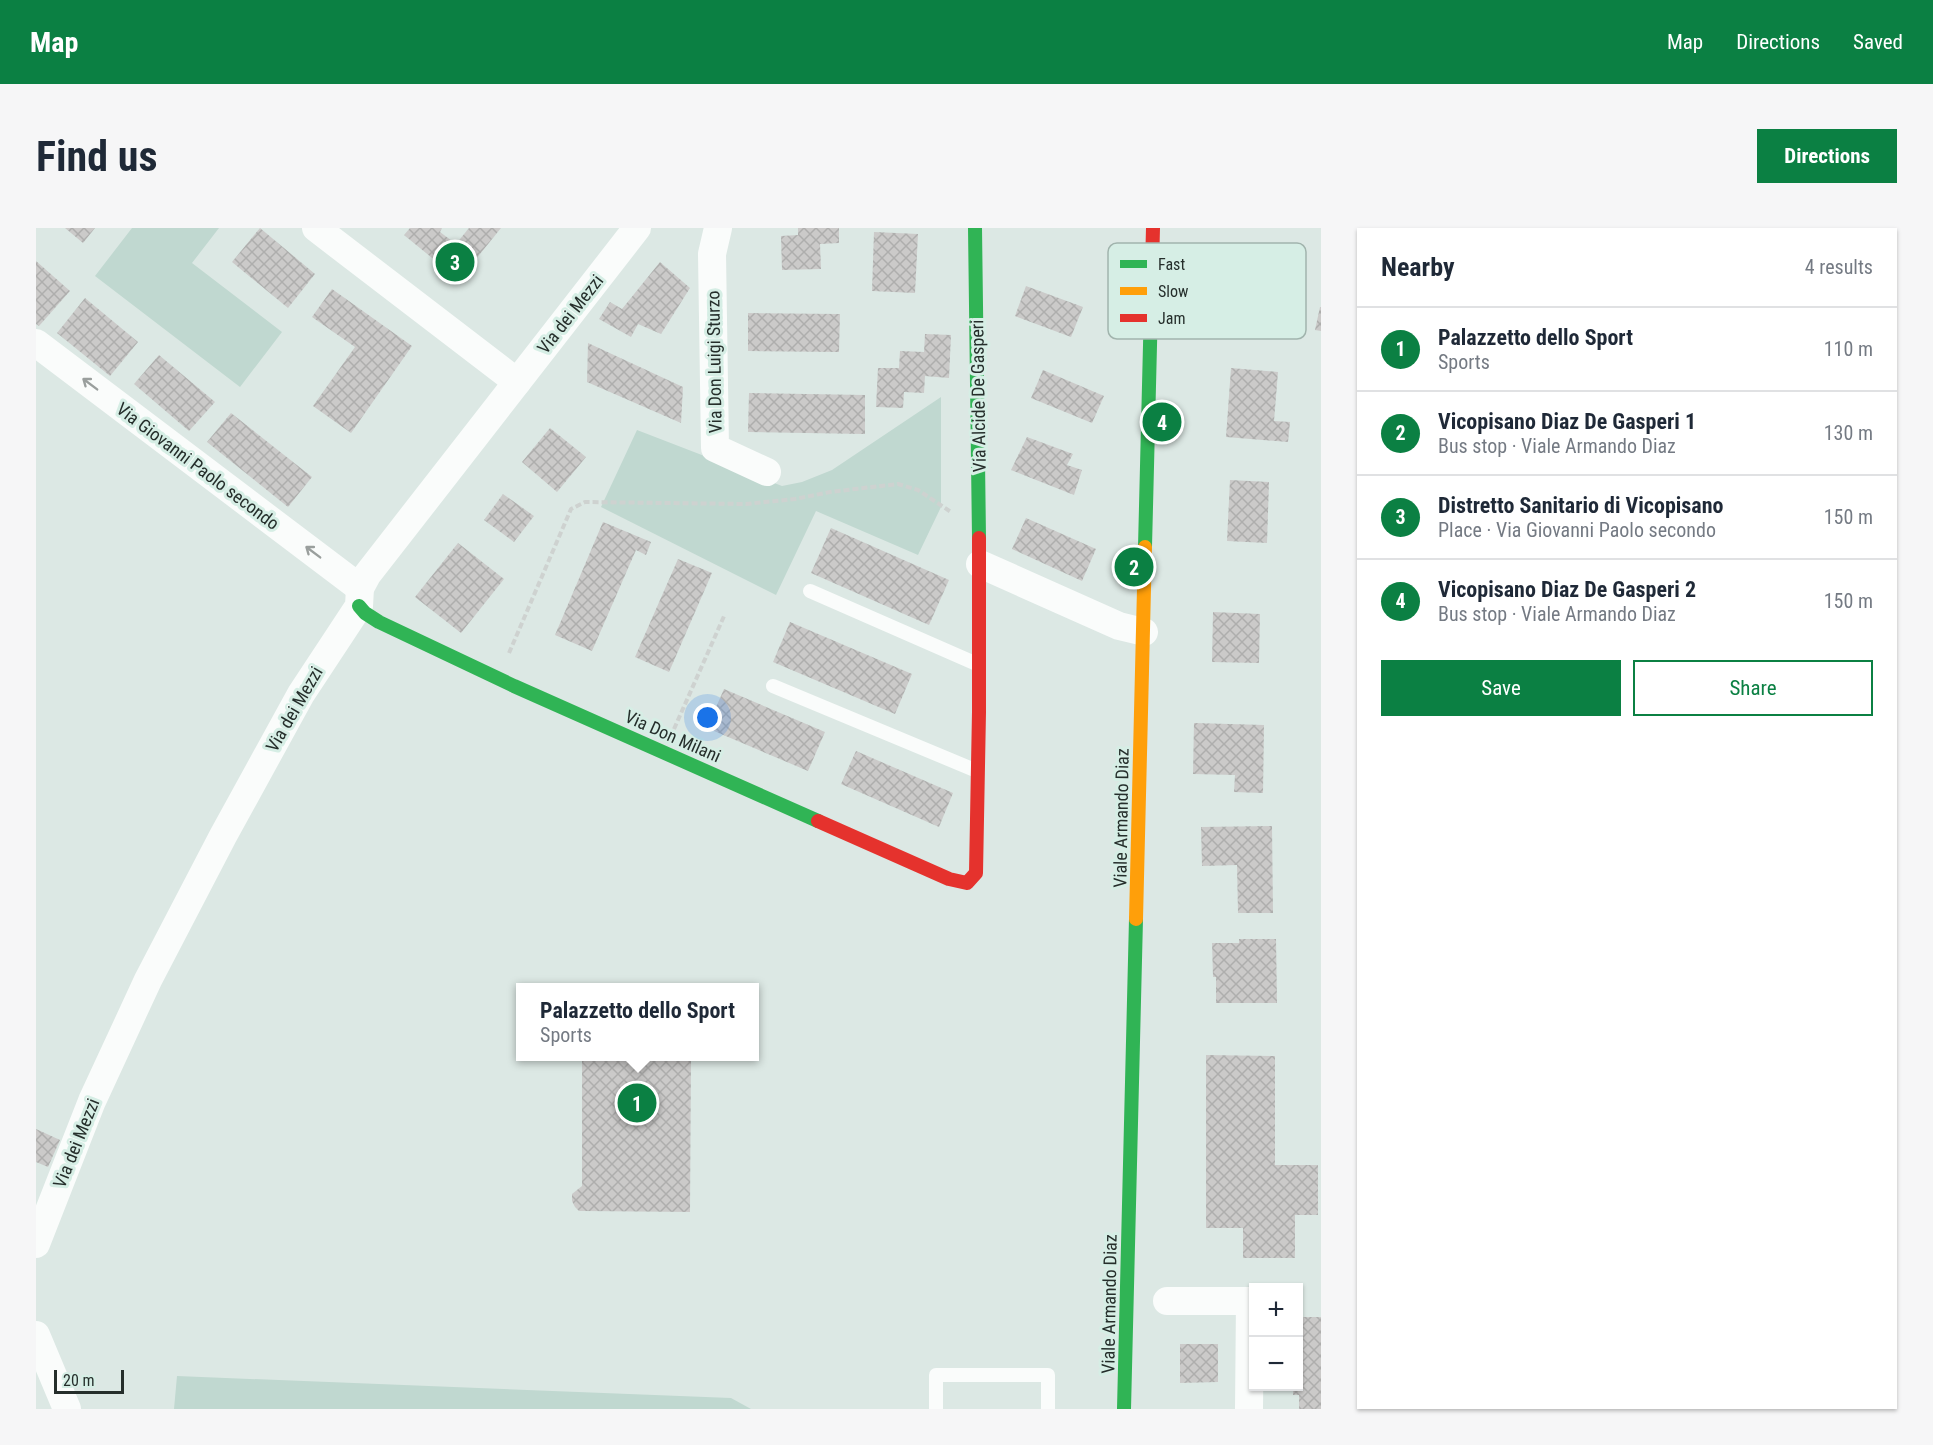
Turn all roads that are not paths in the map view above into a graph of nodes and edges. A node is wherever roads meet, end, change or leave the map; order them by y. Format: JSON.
{"nodes":[{"id":1,"x":316,"y":228,"type":"edge"},
{"id":2,"x":637,"y":228,"type":"edge"},
{"id":3,"x":975,"y":228,"type":"edge"},
{"id":4,"x":1154,"y":228,"type":"edge"},
{"id":5,"x":715,"y":241,"type":"edge"},
{"id":6,"x":1154,"y":243,"type":"edge"},
{"id":7,"x":1151,"y":339,"type":"edge"},
{"id":8,"x":36,"y":344,"type":"edge"},
{"id":9,"x":517,"y":382,"type":"junction"},
{"id":10,"x":767,"y":472,"type":"dead end"},
{"id":11,"x":980,"y":564,"type":"junction"},
{"id":12,"x":810,"y":591,"type":"dead end"},
{"id":13,"x":359,"y":597,"type":"junction"},
{"id":14,"x":1144,"y":632,"type":"junction"},
{"id":15,"x":979,"y":665,"type":"junction"},
{"id":16,"x":772,"y":686,"type":"dead end"},
{"id":17,"x":979,"y":771,"type":"junction"},
{"id":18,"x":976,"y":873,"type":"joint"},
{"id":19,"x":36,"y":1244,"type":"edge"},
{"id":20,"x":1167,"y":1301,"type":"dead end"},
{"id":21,"x":36,"y":1335,"type":"edge"},
{"id":22,"x":66,"y":1409,"type":"edge"},
{"id":23,"x":936,"y":1409,"type":"edge"},
{"id":24,"x":1048,"y":1409,"type":"edge"},
{"id":25,"x":1124,"y":1409,"type":"edge"},
{"id":26,"x":1248,"y":1409,"type":"edge"}],
"edges":[{"from":1,"to":9,"type":"street"},
{"from":2,"to":9,"type":"street","name":"Via dei Mezzi"},
{"from":3,"to":11,"type":"street","name":"Via Alcide De Gasperi"},
{"from":4,"to":6,"type":"street","name":"Viale Armando Diaz"},
{"from":5,"to":10,"type":"street","name":"Via Don Luigi Sturzo"},
{"from":7,"to":14,"type":"street","name":"Viale Armando Diaz"},
{"from":13,"to":8,"type":"street","name":"Via Giovanni Paolo secondo","one_way":true},
{"from":9,"to":13,"type":"street","name":"Via dei Mezzi"},
{"from":11,"to":14,"type":"street"},
{"from":11,"to":15,"type":"street","name":"Via Alcide De Gasperi"},
{"from":12,"to":15,"type":"lane"},
{"from":13,"to":18,"type":"street","name":"Via Don Milani"},
{"from":13,"to":19,"type":"street","name":"Via dei Mezzi"},
{"from":14,"to":25,"type":"street","name":"Viale Armando Diaz"},
{"from":15,"to":17,"type":"street","name":"Via Alcide De Gasperi"},
{"from":16,"to":17,"type":"lane"},
{"from":17,"to":18,"type":"street","name":"Via Alcide De Gasperi"},
{"from":20,"to":26,"type":"street"},
{"from":21,"to":22,"type":"street"},
{"from":23,"to":24,"type":"lane"}]}
